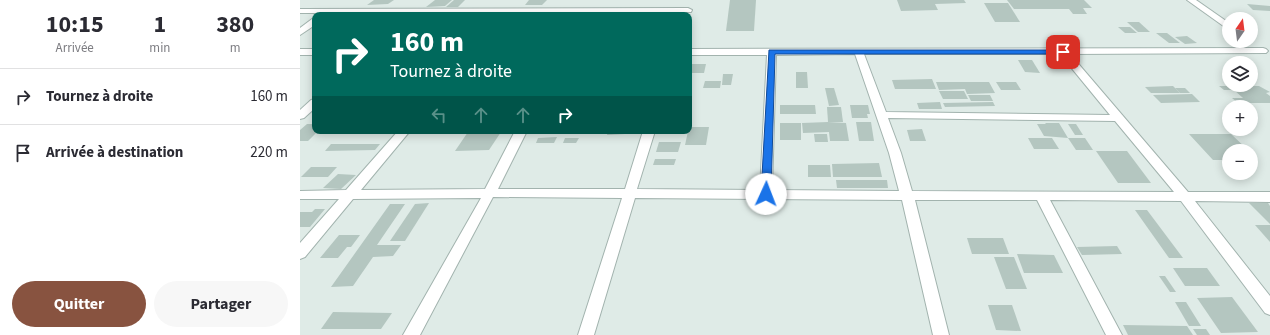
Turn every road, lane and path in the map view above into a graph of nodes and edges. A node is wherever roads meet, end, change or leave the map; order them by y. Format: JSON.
{"nodes":[{"id":1,"x":518,"y":0,"type":"edge"},
{"id":2,"x":691,"y":0,"type":"edge"},
{"id":3,"x":1191,"y":0,"type":"edge"},
{"id":4,"x":340,"y":3,"type":"dead end"},
{"id":5,"x":300,"y":11,"type":"edge"},
{"id":6,"x":314,"y":12,"type":"edge"},
{"id":7,"x":328,"y":12,"type":"edge"},
{"id":8,"x":507,"y":12,"type":"edge"},
{"id":9,"x":687,"y":12,"type":"edge"},
{"id":10,"x":1222,"y":22,"type":"edge"},
{"id":11,"x":312,"y":23,"type":"edge"},
{"id":12,"x":300,"y":32,"type":"edge"},
{"id":13,"x":1258,"y":47,"type":"edge"},
{"id":14,"x":300,"y":52,"type":"edge"},
{"id":15,"x":312,"y":52,"type":"edge"},
{"id":16,"x":692,"y":52,"type":"edge"},
{"id":17,"x":772,"y":52,"type":"junction"},
{"id":18,"x":859,"y":52,"type":"junction"},
{"id":19,"x":1063,"y":52,"type":"junction"},
{"id":20,"x":1267,"y":53,"type":"edge"},
{"id":21,"x":312,"y":105,"type":"edge"},
{"id":22,"x":882,"y":115,"type":"junction"},
{"id":23,"x":300,"y":116,"type":"edge"},
{"id":24,"x":1118,"y":118,"type":"junction"},
{"id":25,"x":401,"y":134,"type":"edge"},
{"id":26,"x":520,"y":134,"type":"edge"},
{"id":27,"x":648,"y":134,"type":"edge"},
{"id":28,"x":490,"y":193,"type":"junction"},
{"id":29,"x":629,"y":194,"type":"junction"},
{"id":30,"x":766,"y":194,"type":"junction"},
{"id":31,"x":300,"y":195,"type":"edge"},
{"id":32,"x":350,"y":195,"type":"junction"},
{"id":33,"x":907,"y":195,"type":"junction"},
{"id":34,"x":1041,"y":195,"type":"junction"},
{"id":35,"x":1184,"y":196,"type":"junction"},
{"id":36,"x":1270,"y":197,"type":"edge"},
{"id":37,"x":300,"y":253,"type":"edge"},
{"id":38,"x":1269,"y":305,"type":"edge"},
{"id":39,"x":411,"y":335,"type":"edge"},
{"id":40,"x":586,"y":335,"type":"edge"},
{"id":41,"x":941,"y":335,"type":"edge"},
{"id":42,"x":1114,"y":335,"type":"edge"}],
"edges":[{"from":1,"to":8,"type":"street"},
{"from":2,"to":9,"type":"street"},
{"from":3,"to":10,"type":"street"},
{"from":4,"to":7,"type":"street"},
{"from":5,"to":6,"type":"street"},
{"from":11,"to":12,"type":"street"},
{"from":13,"to":20,"type":"street"},
{"from":14,"to":15,"type":"street"},
{"from":16,"to":17,"type":"street"},
{"from":17,"to":18,"type":"street"},
{"from":17,"to":30,"type":"street"},
{"from":18,"to":19,"type":"street"},
{"from":18,"to":22,"type":"street"},
{"from":19,"to":20,"type":"street"},
{"from":19,"to":24,"type":"street"},
{"from":21,"to":23,"type":"street"},
{"from":22,"to":24,"type":"street"},
{"from":22,"to":33,"type":"street"},
{"from":24,"to":35,"type":"street"},
{"from":25,"to":32,"type":"street"},
{"from":26,"to":28,"type":"street"},
{"from":27,"to":29,"type":"street"},
{"from":28,"to":29,"type":"street"},
{"from":28,"to":32,"type":"street"},
{"from":28,"to":39,"type":"street"},
{"from":29,"to":30,"type":"street"},
{"from":29,"to":40,"type":"street"},
{"from":30,"to":33,"type":"street"},
{"from":31,"to":32,"type":"street"},
{"from":32,"to":37,"type":"street"},
{"from":33,"to":34,"type":"street"},
{"from":33,"to":41,"type":"street"},
{"from":34,"to":35,"type":"street"},
{"from":34,"to":42,"type":"street"},
{"from":35,"to":36,"type":"street"},
{"from":35,"to":38,"type":"street"}]}
